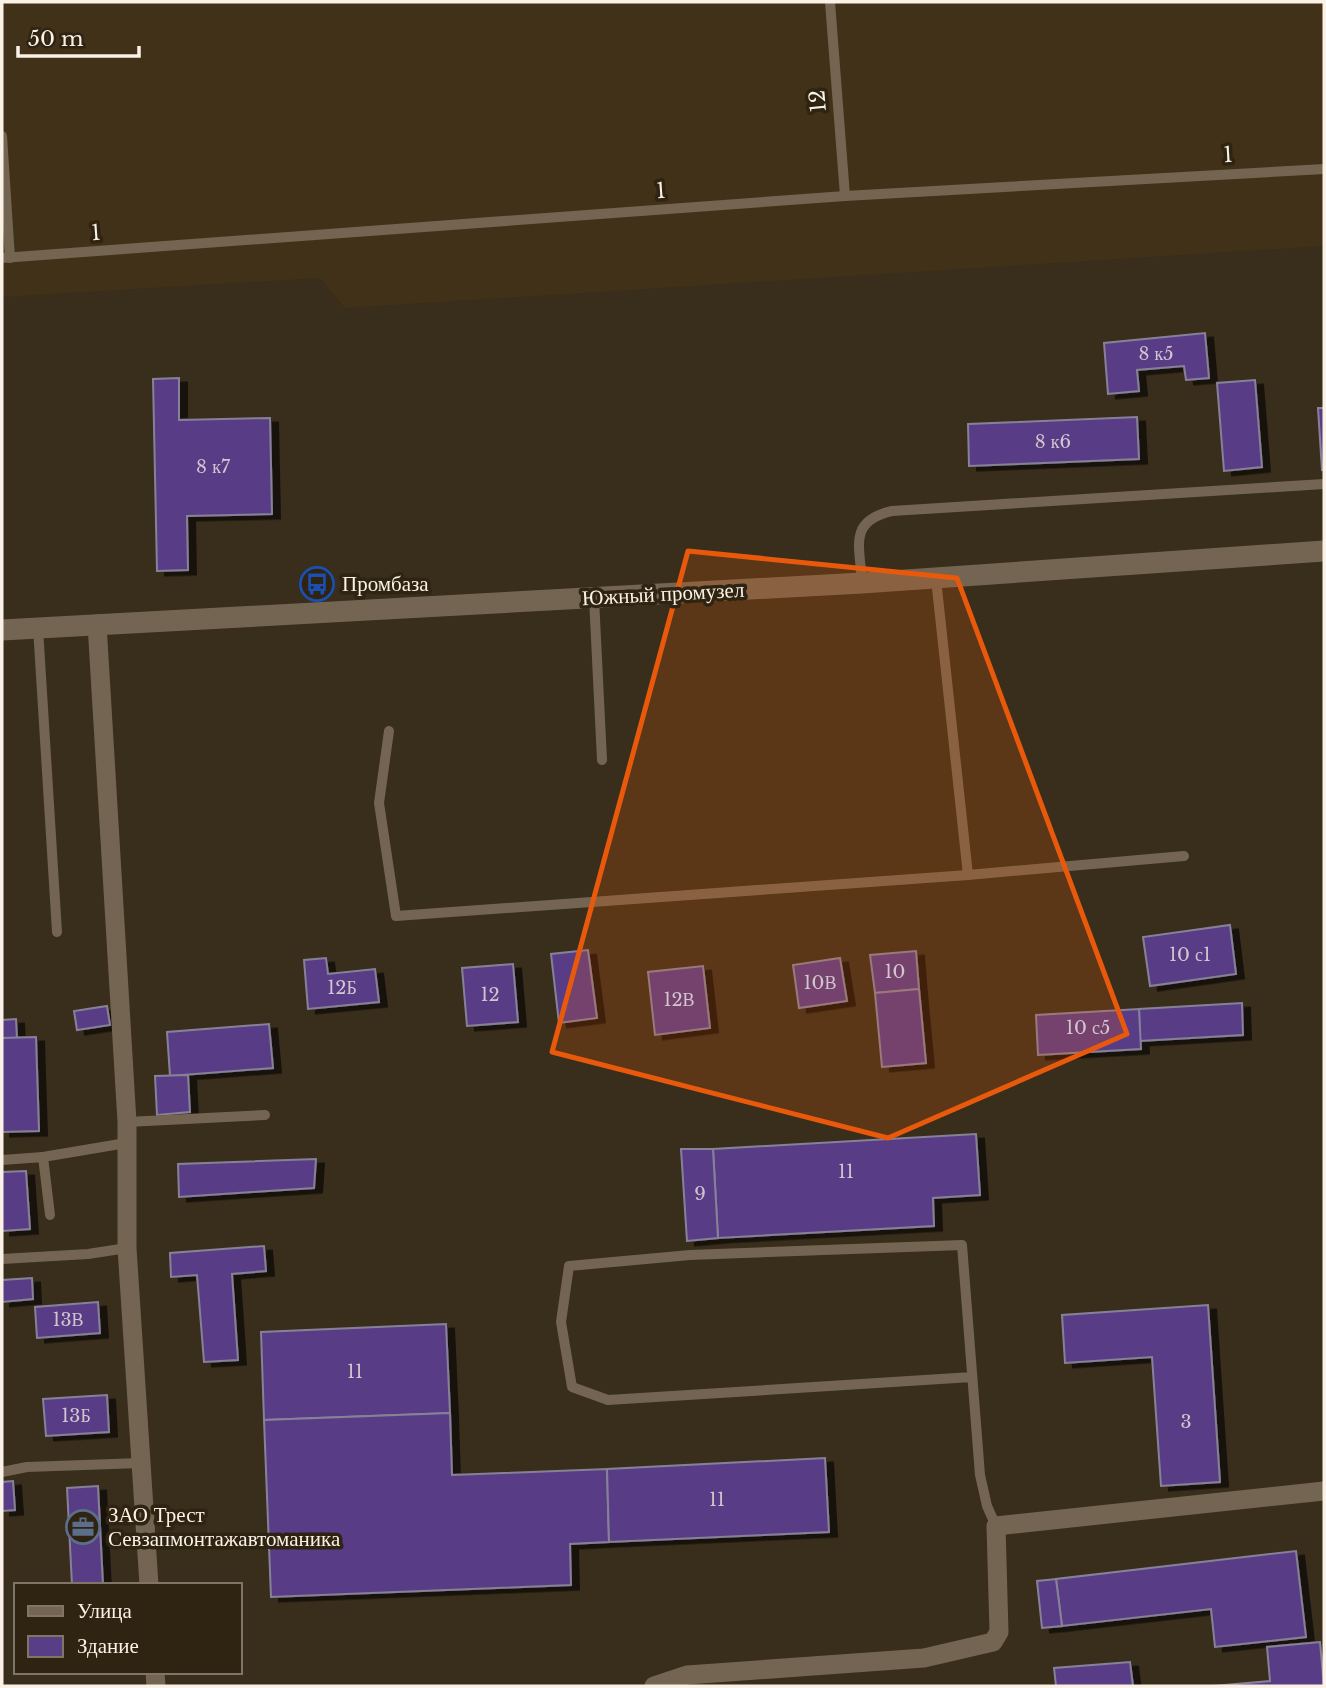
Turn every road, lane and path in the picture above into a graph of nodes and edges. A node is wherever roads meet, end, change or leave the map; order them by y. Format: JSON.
{"nodes":[{"id":1,"x":830,"y":2,"type":"edge"},
{"id":2,"x":2,"y":136,"type":"edge"},
{"id":3,"x":1324,"y":169,"type":"edge"},
{"id":4,"x":845,"y":196,"type":"junction"},
{"id":5,"x":6,"y":258,"type":"edge"},
{"id":6,"x":1324,"y":484,"type":"edge"},
{"id":7,"x":1324,"y":551,"type":"edge"},
{"id":8,"x":936,"y":579,"type":"junction"},
{"id":9,"x":862,"y":583,"type":"junction"},
{"id":10,"x":594,"y":598,"type":"junction"},
{"id":11,"x":97,"y":624,"type":"junction"},
{"id":12,"x":37,"y":628,"type":"junction"},
{"id":13,"x":2,"y":630,"type":"edge"},
{"id":14,"x":389,"y":731,"type":"dead end"},
{"id":15,"x":602,"y":760,"type":"dead end"},
{"id":16,"x":1184,"y":856,"type":"dead end"},
{"id":17,"x":968,"y":875,"type":"junction"},
{"id":18,"x":57,"y":932,"type":"dead end"},
{"id":19,"x":265,"y":1115,"type":"dead end"},
{"id":20,"x":127,"y":1122,"type":"junction"},
{"id":21,"x":126,"y":1143,"type":"junction"},
{"id":22,"x":43,"y":1157,"type":"junction"},
{"id":23,"x":2,"y":1160,"type":"edge"},
{"id":24,"x":50,"y":1215,"type":"dead end"},
{"id":25,"x":127,"y":1248,"type":"junction"},
{"id":26,"x":2,"y":1259,"type":"edge"},
{"id":27,"x":972,"y":1377,"type":"junction"},
{"id":28,"x":141,"y":1463,"type":"junction"},
{"id":29,"x":2,"y":1472,"type":"edge"},
{"id":30,"x":1324,"y":1492,"type":"edge"},
{"id":31,"x":996,"y":1527,"type":"junction"},
{"id":32,"x":149,"y":1583,"type":"edge"},
{"id":33,"x":654,"y":1686,"type":"edge"}],
"edges":[{"from":1,"to":4,"type":"lane","name":"12","number":"12"},
{"from":2,"to":5,"type":"lane"},
{"from":3,"to":4,"type":"lane","name":"1","number":"1"},
{"from":4,"to":5,"type":"lane","name":"1","number":"1"},
{"from":6,"to":9,"type":"lane"},
{"from":7,"to":8,"type":"street","name":"Южный промузел"},
{"from":8,"to":9,"type":"street","name":"Южный промузел"},
{"from":8,"to":17,"type":"lane"},
{"from":9,"to":10,"type":"street","name":"Южный промузел"},
{"from":10,"to":11,"type":"street","name":"Южный промузел"},
{"from":10,"to":15,"type":"lane"},
{"from":11,"to":12,"type":"street","name":"Южный промузел"},
{"from":11,"to":20,"type":"street"},
{"from":12,"to":13,"type":"street","name":"Южный промузел"},
{"from":12,"to":18,"type":"lane"},
{"from":14,"to":17,"type":"lane"},
{"from":16,"to":17,"type":"lane"},
{"from":19,"to":20,"type":"lane"},
{"from":20,"to":21,"type":"street"},
{"from":21,"to":22,"type":"lane"},
{"from":21,"to":25,"type":"street"},
{"from":22,"to":23,"type":"lane"},
{"from":22,"to":24,"type":"lane"},
{"from":25,"to":26,"type":"lane"},
{"from":25,"to":28,"type":"street"},
{"from":27,"to":27,"type":"lane"},
{"from":27,"to":31,"type":"lane"},
{"from":28,"to":29,"type":"lane"},
{"from":28,"to":32,"type":"street"},
{"from":30,"to":31,"type":"street"},
{"from":31,"to":33,"type":"street"}]}
